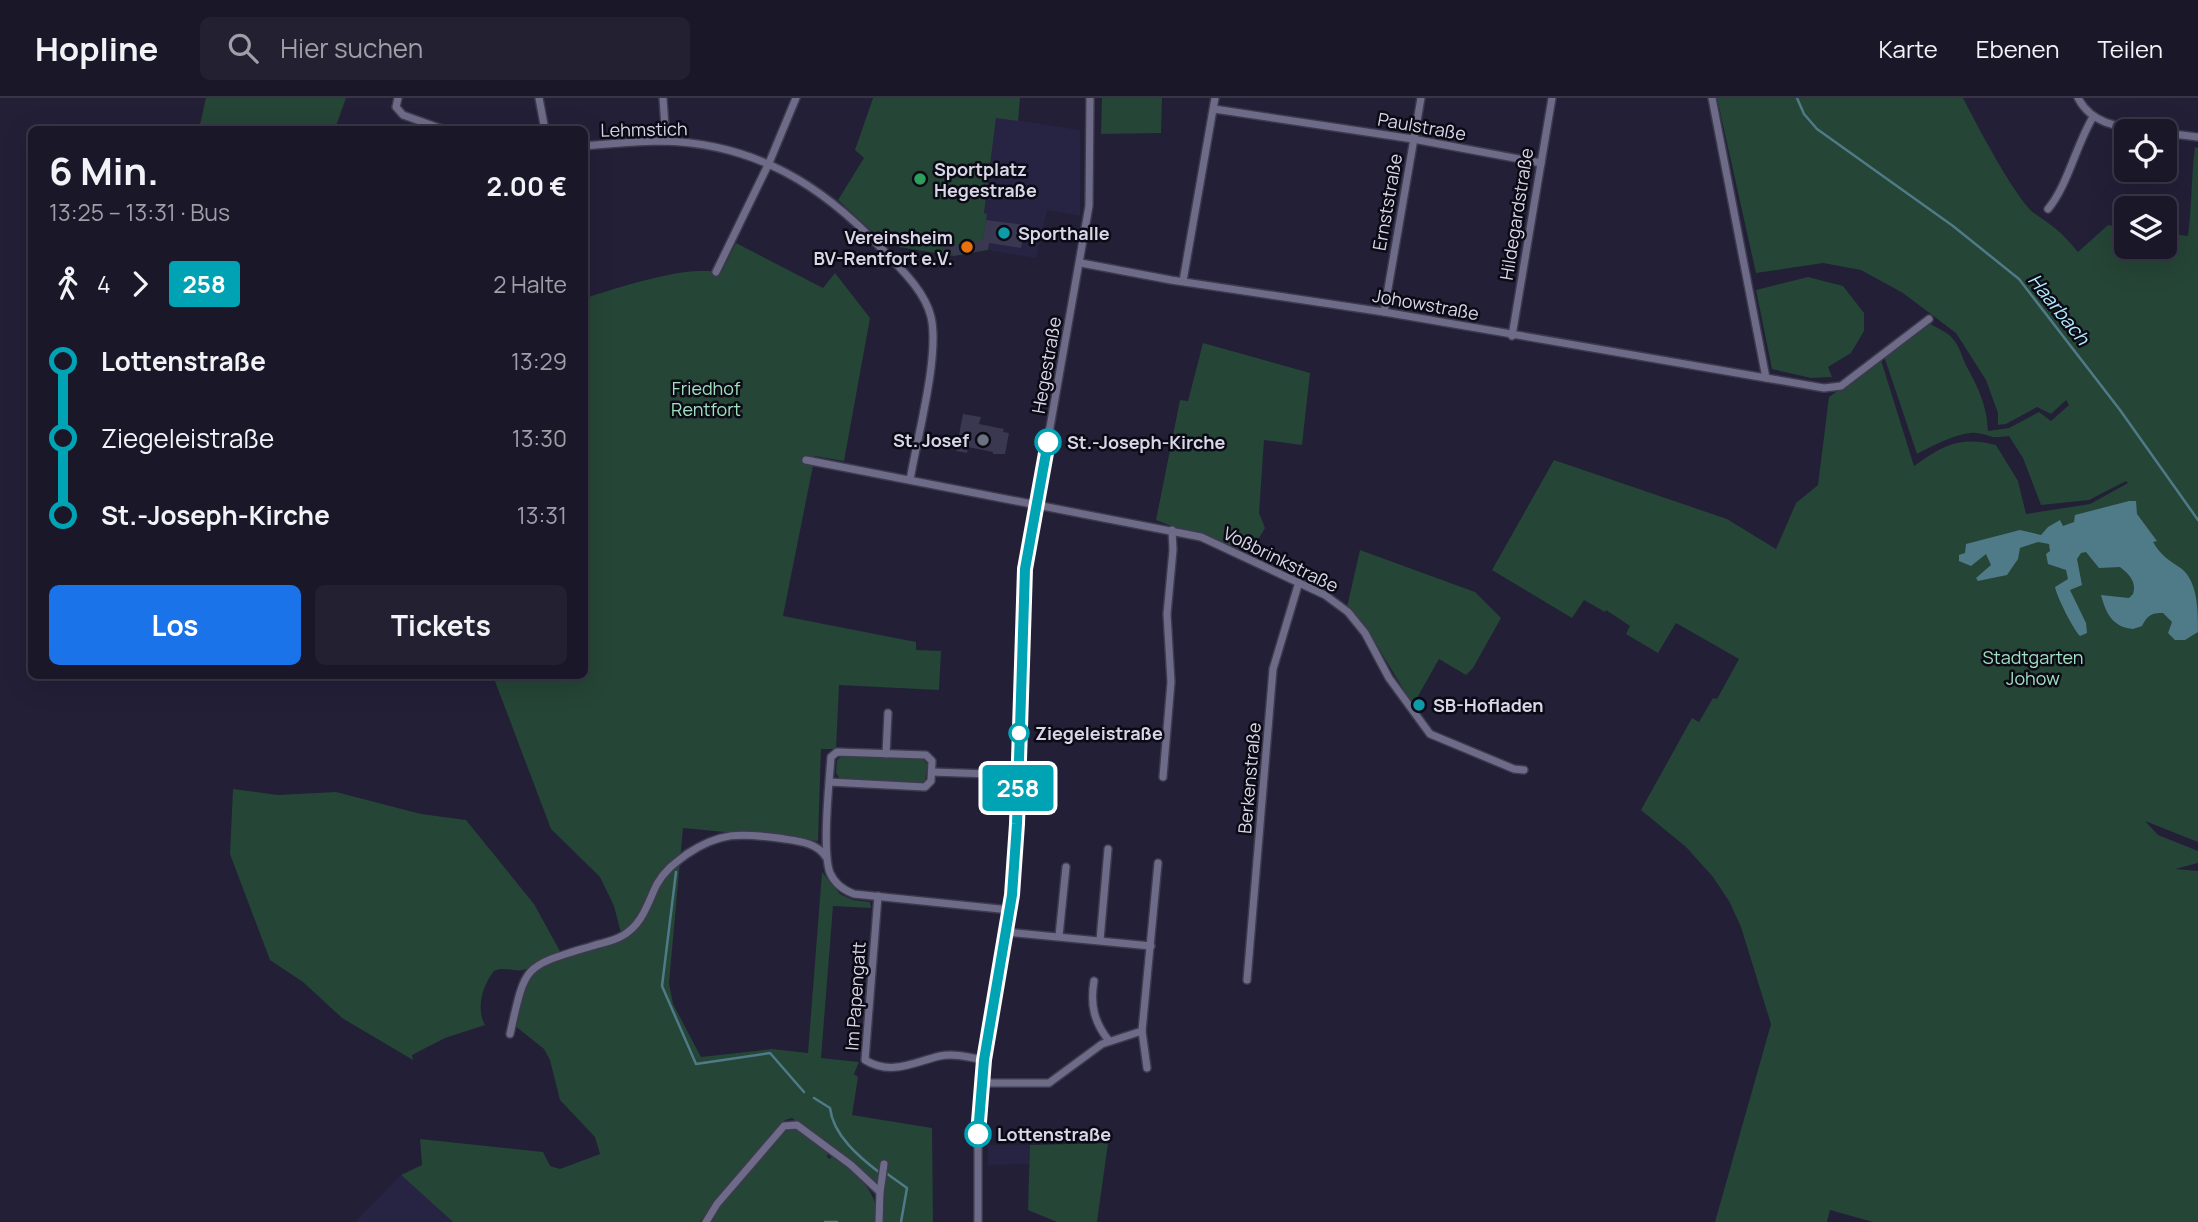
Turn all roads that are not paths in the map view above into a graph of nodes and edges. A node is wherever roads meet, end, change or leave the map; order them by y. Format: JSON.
{"nodes":[{"id":1,"x":398,"y":98,"type":"edge"},
{"id":2,"x":539,"y":98,"type":"edge"},
{"id":3,"x":663,"y":98,"type":"edge"},
{"id":4,"x":796,"y":98,"type":"edge"},
{"id":5,"x":1090,"y":98,"type":"edge"},
{"id":6,"x":1215,"y":98,"type":"edge"},
{"id":7,"x":1421,"y":98,"type":"edge"},
{"id":8,"x":1552,"y":98,"type":"edge"},
{"id":9,"x":1712,"y":98,"type":"edge"},
{"id":10,"x":2078,"y":98,"type":"edge"},
{"id":11,"x":1214,"y":109,"type":"junction"},
{"id":12,"x":2093,"y":117,"type":"junction"},
{"id":13,"x":433,"y":126,"type":"edge"},
{"id":14,"x":544,"y":126,"type":"edge"},
{"id":15,"x":2114,"y":126,"type":"edge"},
{"id":16,"x":2177,"y":135,"type":"edge"},
{"id":17,"x":2198,"y":138,"type":"edge"},
{"id":18,"x":1413,"y":139,"type":"junction"},
{"id":19,"x":666,"y":141,"type":"junction"},
{"id":20,"x":588,"y":146,"type":"edge"},
{"id":21,"x":769,"y":163,"type":"junction"},
{"id":22,"x":1541,"y":163,"type":"junction"},
{"id":23,"x":2048,"y":209,"type":"dead end"},
{"id":24,"x":1081,"y":263,"type":"junction"},
{"id":25,"x":716,"y":272,"type":"dead end"},
{"id":26,"x":1183,"y":281,"type":"junction"},
{"id":27,"x":1384,"y":312,"type":"junction"},
{"id":28,"x":1929,"y":319,"type":"dead end"},
{"id":29,"x":1512,"y":336,"type":"junction"},
{"id":30,"x":1766,"y":378,"type":"junction"},
{"id":31,"x":806,"y":460,"type":"dead end"},
{"id":32,"x":910,"y":480,"type":"junction"},
{"id":33,"x":1037,"y":505,"type":"junction"},
{"id":34,"x":1172,"y":530,"type":"junction"},
{"id":35,"x":1299,"y":582,"type":"junction"},
{"id":36,"x":888,"y":713,"type":"dead end"},
{"id":37,"x":886,"y":754,"type":"junction"},
{"id":38,"x":1524,"y":771,"type":"dead end"},
{"id":39,"x":932,"y":772,"type":"junction"},
{"id":40,"x":1018,"y":775,"type":"junction"},
{"id":41,"x":1163,"y":777,"type":"dead end"},
{"id":42,"x":829,"y":782,"type":"junction"},
{"id":43,"x":1108,"y":849,"type":"dead end"},
{"id":44,"x":827,"y":859,"type":"junction"},
{"id":45,"x":1158,"y":863,"type":"dead end"},
{"id":46,"x":1066,"y":867,"type":"dead end"},
{"id":47,"x":878,"y":896,"type":"junction"},
{"id":48,"x":1010,"y":910,"type":"junction"},
{"id":49,"x":1006,"y":932,"type":"junction"},
{"id":50,"x":1059,"y":936,"type":"junction"},
{"id":51,"x":1100,"y":940,"type":"junction"},
{"id":52,"x":1151,"y":946,"type":"junction"},
{"id":53,"x":1247,"y":980,"type":"dead end"},
{"id":54,"x":1094,"y":981,"type":"dead end"},
{"id":55,"x":1142,"y":1031,"type":"junction"},
{"id":56,"x":510,"y":1034,"type":"dead end"},
{"id":57,"x":1106,"y":1043,"type":"junction"},
{"id":58,"x":984,"y":1060,"type":"junction"},
{"id":59,"x":1147,"y":1068,"type":"dead end"},
{"id":60,"x":982,"y":1083,"type":"junction"},
{"id":61,"x":884,"y":1164,"type":"dead end"},
{"id":62,"x":880,"y":1192,"type":"junction"},
{"id":63,"x":706,"y":1222,"type":"edge"},
{"id":64,"x":879,"y":1222,"type":"edge"},
{"id":65,"x":978,"y":1222,"type":"edge"}],
"edges":[{"from":1,"to":13,"type":"street"},
{"from":2,"to":14,"type":"street"},
{"from":3,"to":19,"type":"street"},
{"from":4,"to":21,"type":"street"},
{"from":5,"to":24,"type":"street","name":"Hegestraße"},
{"from":6,"to":11,"type":"street"},
{"from":7,"to":18,"type":"street","name":"Ernststraße"},
{"from":8,"to":22,"type":"street","name":"Hildegardstraße"},
{"from":9,"to":30,"type":"street"},
{"from":10,"to":12,"type":"street"},
{"from":11,"to":18,"type":"street","name":"Paulstraße"},
{"from":11,"to":26,"type":"street"},
{"from":12,"to":15,"type":"street"},
{"from":12,"to":23,"type":"street"},
{"from":16,"to":17,"type":"street"},
{"from":18,"to":22,"type":"street","name":"Paulstraße"},
{"from":18,"to":27,"type":"street","name":"Ernststraße"},
{"from":19,"to":20,"type":"street","name":"Lehmstich"},
{"from":19,"to":21,"type":"street","name":"Lehmstich"},
{"from":21,"to":25,"type":"street"},
{"from":21,"to":32,"type":"street","name":"Lehmstich"},
{"from":22,"to":29,"type":"street","name":"Hildegardstraße"},
{"from":24,"to":26,"type":"street","name":"Johowstraße"},
{"from":24,"to":33,"type":"street","name":"Hegestraße"},
{"from":26,"to":27,"type":"street","name":"Johowstraße"},
{"from":27,"to":29,"type":"street","name":"Johowstraße"},
{"from":28,"to":30,"type":"street","name":"Johowstraße"},
{"from":29,"to":30,"type":"street","name":"Johowstraße"},
{"from":31,"to":32,"type":"street"},
{"from":32,"to":33,"type":"street"},
{"from":33,"to":34,"type":"street","name":"Voßbrinkstraße"},
{"from":33,"to":40,"type":"street","name":"Hegestraße"},
{"from":34,"to":35,"type":"street","name":"Voßbrinkstraße"},
{"from":34,"to":41,"type":"street"},
{"from":35,"to":38,"type":"street","name":"Voßbrinkstraße"},
{"from":35,"to":53,"type":"street","name":"Berkenstraße"},
{"from":36,"to":37,"type":"street"},
{"from":37,"to":39,"type":"street"},
{"from":37,"to":42,"type":"street"},
{"from":39,"to":40,"type":"street"},
{"from":39,"to":42,"type":"street"},
{"from":40,"to":48,"type":"street","name":"Hegestraße"},
{"from":42,"to":44,"type":"street"},
{"from":43,"to":51,"type":"street"},
{"from":44,"to":47,"type":"street"},
{"from":44,"to":56,"type":"street"},
{"from":45,"to":52,"type":"street"},
{"from":46,"to":50,"type":"street"},
{"from":47,"to":48,"type":"street"},
{"from":47,"to":58,"type":"street","name":"Im Papengatt"},
{"from":48,"to":49,"type":"street","name":"Hegestraße"},
{"from":49,"to":50,"type":"street"},
{"from":49,"to":58,"type":"street","name":"Hegestraße"},
{"from":50,"to":51,"type":"street"},
{"from":51,"to":52,"type":"street"},
{"from":52,"to":55,"type":"street"},
{"from":54,"to":57,"type":"street"},
{"from":55,"to":57,"type":"street"},
{"from":55,"to":59,"type":"street"},
{"from":57,"to":60,"type":"street"},
{"from":58,"to":60,"type":"street","name":"Hegestraße"},
{"from":60,"to":65,"type":"street","name":"Hegestraße"},
{"from":61,"to":62,"type":"street"},
{"from":62,"to":63,"type":"street"},
{"from":62,"to":64,"type":"street"}]}
